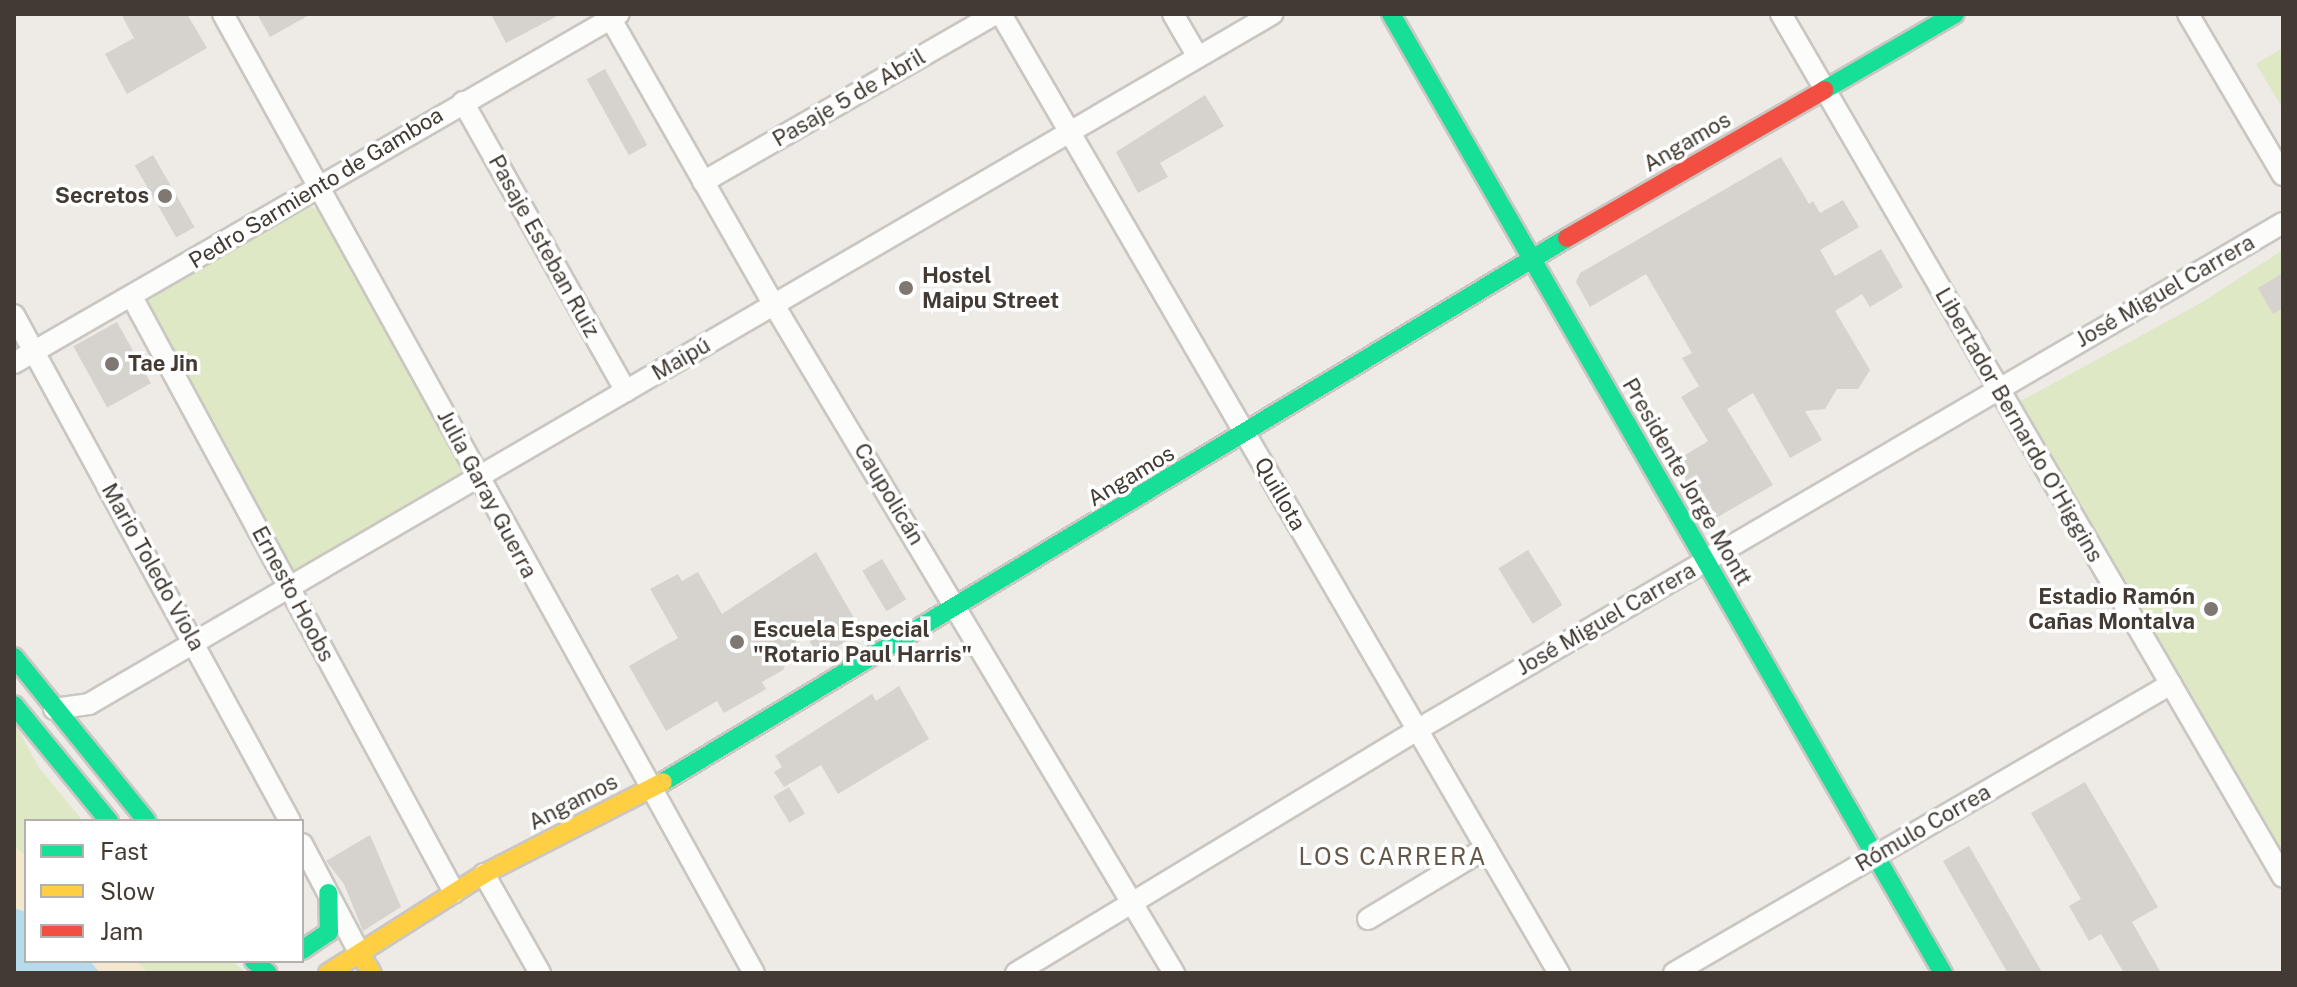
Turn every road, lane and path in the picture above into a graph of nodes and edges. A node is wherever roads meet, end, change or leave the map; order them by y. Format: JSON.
{"nodes":[{"id":1,"x":223,"y":14,"type":"edge"},
{"id":2,"x":995,"y":14,"type":"edge"},
{"id":3,"x":1001,"y":14,"type":"edge"},
{"id":4,"x":1173,"y":14,"type":"edge"},
{"id":5,"x":1272,"y":14,"type":"edge"},
{"id":6,"x":1391,"y":14,"type":"edge"},
{"id":7,"x":1781,"y":14,"type":"edge"},
{"id":8,"x":1955,"y":14,"type":"edge"},
{"id":9,"x":2188,"y":14,"type":"edge"},
{"id":10,"x":613,"y":16,"type":"edge"},
{"id":11,"x":1198,"y":57,"type":"junction"},
{"id":12,"x":1826,"y":90,"type":"junction"},
{"id":13,"x":463,"y":102,"type":"junction"},
{"id":14,"x":1070,"y":132,"type":"junction"},
{"id":15,"x":2283,"y":175,"type":"edge"},
{"id":16,"x":703,"y":182,"type":"junction"},
{"id":17,"x":321,"y":186,"type":"junction"},
{"id":18,"x":2283,"y":223,"type":"edge"},
{"id":19,"x":1530,"y":260,"type":"junction"},
{"id":20,"x":132,"y":297,"type":"junction"},
{"id":21,"x":774,"y":305,"type":"junction"},
{"id":22,"x":14,"y":315,"type":"edge"},
{"id":23,"x":34,"y":351,"type":"junction"},
{"id":24,"x":14,"y":363,"type":"edge"},
{"id":25,"x":1996,"y":388,"type":"junction"},
{"id":26,"x":626,"y":391,"type":"junction"},
{"id":27,"x":1246,"y":435,"type":"junction"},
{"id":28,"x":478,"y":477,"type":"junction"},
{"id":29,"x":1705,"y":561,"type":"junction"},
{"id":30,"x":289,"y":588,"type":"junction"},
{"id":31,"x":958,"y":607,"type":"junction"},
{"id":32,"x":195,"y":642,"type":"junction"},
{"id":33,"x":14,"y":657,"type":"edge"},
{"id":34,"x":2171,"y":684,"type":"junction"},
{"id":35,"x":89,"y":704,"type":"junction"},
{"id":36,"x":14,"y":705,"type":"edge"},
{"id":37,"x":54,"y":709,"type":"junction"},
{"id":38,"x":1417,"y":730,"type":"junction"},
{"id":39,"x":76,"y":738,"type":"junction"},
{"id":40,"x":648,"y":791,"type":"junction"},
{"id":41,"x":84,"y":793,"type":"junction"},
{"id":42,"x":107,"y":819,"type":"edge"},
{"id":43,"x":145,"y":819,"type":"edge"},
{"id":44,"x":289,"y":819,"type":"edge"},
{"id":45,"x":304,"y":848,"type":"edge"},
{"id":46,"x":1486,"y":848,"type":"junction"},
{"id":47,"x":1877,"y":855,"type":"junction"},
{"id":48,"x":484,"y":874,"type":"junction"},
{"id":49,"x":2283,"y":877,"type":"edge"},
{"id":50,"x":454,"y":892,"type":"junction"},
{"id":51,"x":328,"y":893,"type":"junction"},
{"id":52,"x":1133,"y":901,"type":"junction"},
{"id":53,"x":1368,"y":919,"type":"dead end"},
{"id":54,"x":304,"y":949,"type":"edge"},
{"id":55,"x":360,"y":954,"type":"junction"},
{"id":56,"x":328,"y":973,"type":"edge"},
{"id":57,"x":372,"y":973,"type":"edge"},
{"id":58,"x":540,"y":973,"type":"edge"},
{"id":59,"x":754,"y":973,"type":"edge"},
{"id":60,"x":1016,"y":973,"type":"edge"},
{"id":61,"x":1174,"y":973,"type":"edge"},
{"id":62,"x":1559,"y":973,"type":"edge"},
{"id":63,"x":1674,"y":973,"type":"edge"},
{"id":64,"x":1943,"y":973,"type":"edge"}],
"edges":[{"from":1,"to":17,"type":"street","name":"Julia Garay Guerra"},
{"from":2,"to":16,"type":"street","name":"Pasaje 5 de Abril"},
{"from":3,"to":14,"type":"street","name":"Quillota"},
{"from":4,"to":11,"type":"street"},
{"from":5,"to":11,"type":"street","name":"Maipú"},
{"from":6,"to":19,"type":"street","name":"Presidente Jorge Montt"},
{"from":7,"to":12,"type":"street","name":"Libertador Bernardo O'Higgins"},
{"from":8,"to":12,"type":"street","name":"Angamos"},
{"from":9,"to":15,"type":"street"},
{"from":10,"to":13,"type":"street","name":"Pedro Sarmiento de Gamboa"},
{"from":10,"to":16,"type":"street","name":"Caupolicán"},
{"from":11,"to":14,"type":"street","name":"Maipú"},
{"from":12,"to":19,"type":"street","name":"Angamos"},
{"from":12,"to":25,"type":"street","name":"Libertador Bernardo O'Higgins"},
{"from":13,"to":17,"type":"street","name":"Pedro Sarmiento de Gamboa"},
{"from":13,"to":26,"type":"street","name":"Pasaje Esteban Ruiz"},
{"from":14,"to":21,"type":"street","name":"Maipú"},
{"from":14,"to":27,"type":"street","name":"Quillota"},
{"from":16,"to":21,"type":"street","name":"Caupolicán"},
{"from":17,"to":20,"type":"street","name":"Pedro Sarmiento de Gamboa"},
{"from":17,"to":28,"type":"street","name":"Julia Garay Guerra"},
{"from":18,"to":25,"type":"street","name":"José Miguel Carrera"},
{"from":19,"to":27,"type":"street","name":"Angamos"},
{"from":19,"to":29,"type":"street","name":"Presidente Jorge Montt"},
{"from":20,"to":23,"type":"street","name":"Pedro Sarmiento de Gamboa"},
{"from":20,"to":30,"type":"street","name":"Ernesto Hoobs"},
{"from":21,"to":26,"type":"street","name":"Maipú"},
{"from":21,"to":31,"type":"street","name":"Caupolicán"},
{"from":22,"to":23,"type":"street","name":"Mario Toledo Viola"},
{"from":23,"to":24,"type":"street","name":"Pedro Sarmiento de Gamboa"},
{"from":23,"to":32,"type":"street","name":"Mario Toledo Viola"},
{"from":25,"to":29,"type":"street","name":"José Miguel Carrera"},
{"from":25,"to":34,"type":"street","name":"Libertador Bernardo O'Higgins"},
{"from":26,"to":28,"type":"street","name":"Maipú"},
{"from":27,"to":31,"type":"street","name":"Angamos"},
{"from":27,"to":38,"type":"street","name":"Quillota"},
{"from":28,"to":30,"type":"street","name":"Maipú"},
{"from":28,"to":40,"type":"street","name":"Julia Garay Guerra"},
{"from":29,"to":38,"type":"street","name":"José Miguel Carrera"},
{"from":29,"to":47,"type":"street","name":"Presidente Jorge Montt"},
{"from":30,"to":32,"type":"street","name":"Maipú"},
{"from":30,"to":50,"type":"street","name":"Ernesto Hoobs"},
{"from":31,"to":40,"type":"street","name":"Angamos"},
{"from":31,"to":52,"type":"street","name":"Caupolicán"},
{"from":32,"to":35,"type":"street","name":"Maipú"},
{"from":32,"to":44,"type":"street","name":"Mario Toledo Viola"},
{"from":33,"to":37,"type":"street"},
{"from":34,"to":47,"type":"street","name":"Rómulo Correa"},
{"from":34,"to":49,"type":"street","name":"Libertador Bernardo O'Higgins"},
{"from":35,"to":37,"type":"street","name":"Maipú"},
{"from":35,"to":39,"type":"street"},
{"from":36,"to":41,"type":"street"},
{"from":37,"to":39,"type":"street"},
{"from":38,"to":46,"type":"street","name":"Quillota"},
{"from":38,"to":52,"type":"street","name":"José Miguel Carrera"},
{"from":39,"to":41,"type":"street"},
{"from":39,"to":43,"type":"street"},
{"from":40,"to":48,"type":"street","name":"Angamos"},
{"from":40,"to":59,"type":"street","name":"Julia Garay Guerra"},
{"from":41,"to":42,"type":"street"},
{"from":45,"to":51,"type":"street"},
{"from":46,"to":53,"type":"street"},
{"from":46,"to":62,"type":"street","name":"Quillota"},
{"from":47,"to":63,"type":"street","name":"Rómulo Correa"},
{"from":47,"to":64,"type":"street","name":"Presidente Jorge Montt"},
{"from":48,"to":50,"type":"street","name":"Angamos"},
{"from":48,"to":58,"type":"street"},
{"from":50,"to":55,"type":"street","name":"Angamos"},
{"from":51,"to":54,"type":"street"},
{"from":51,"to":55,"type":"street"},
{"from":52,"to":60,"type":"street","name":"José Miguel Carrera"},
{"from":52,"to":61,"type":"street","name":"Caupolicán"},
{"from":55,"to":56,"type":"street","name":"Angamos"},
{"from":55,"to":57,"type":"street"}]}
